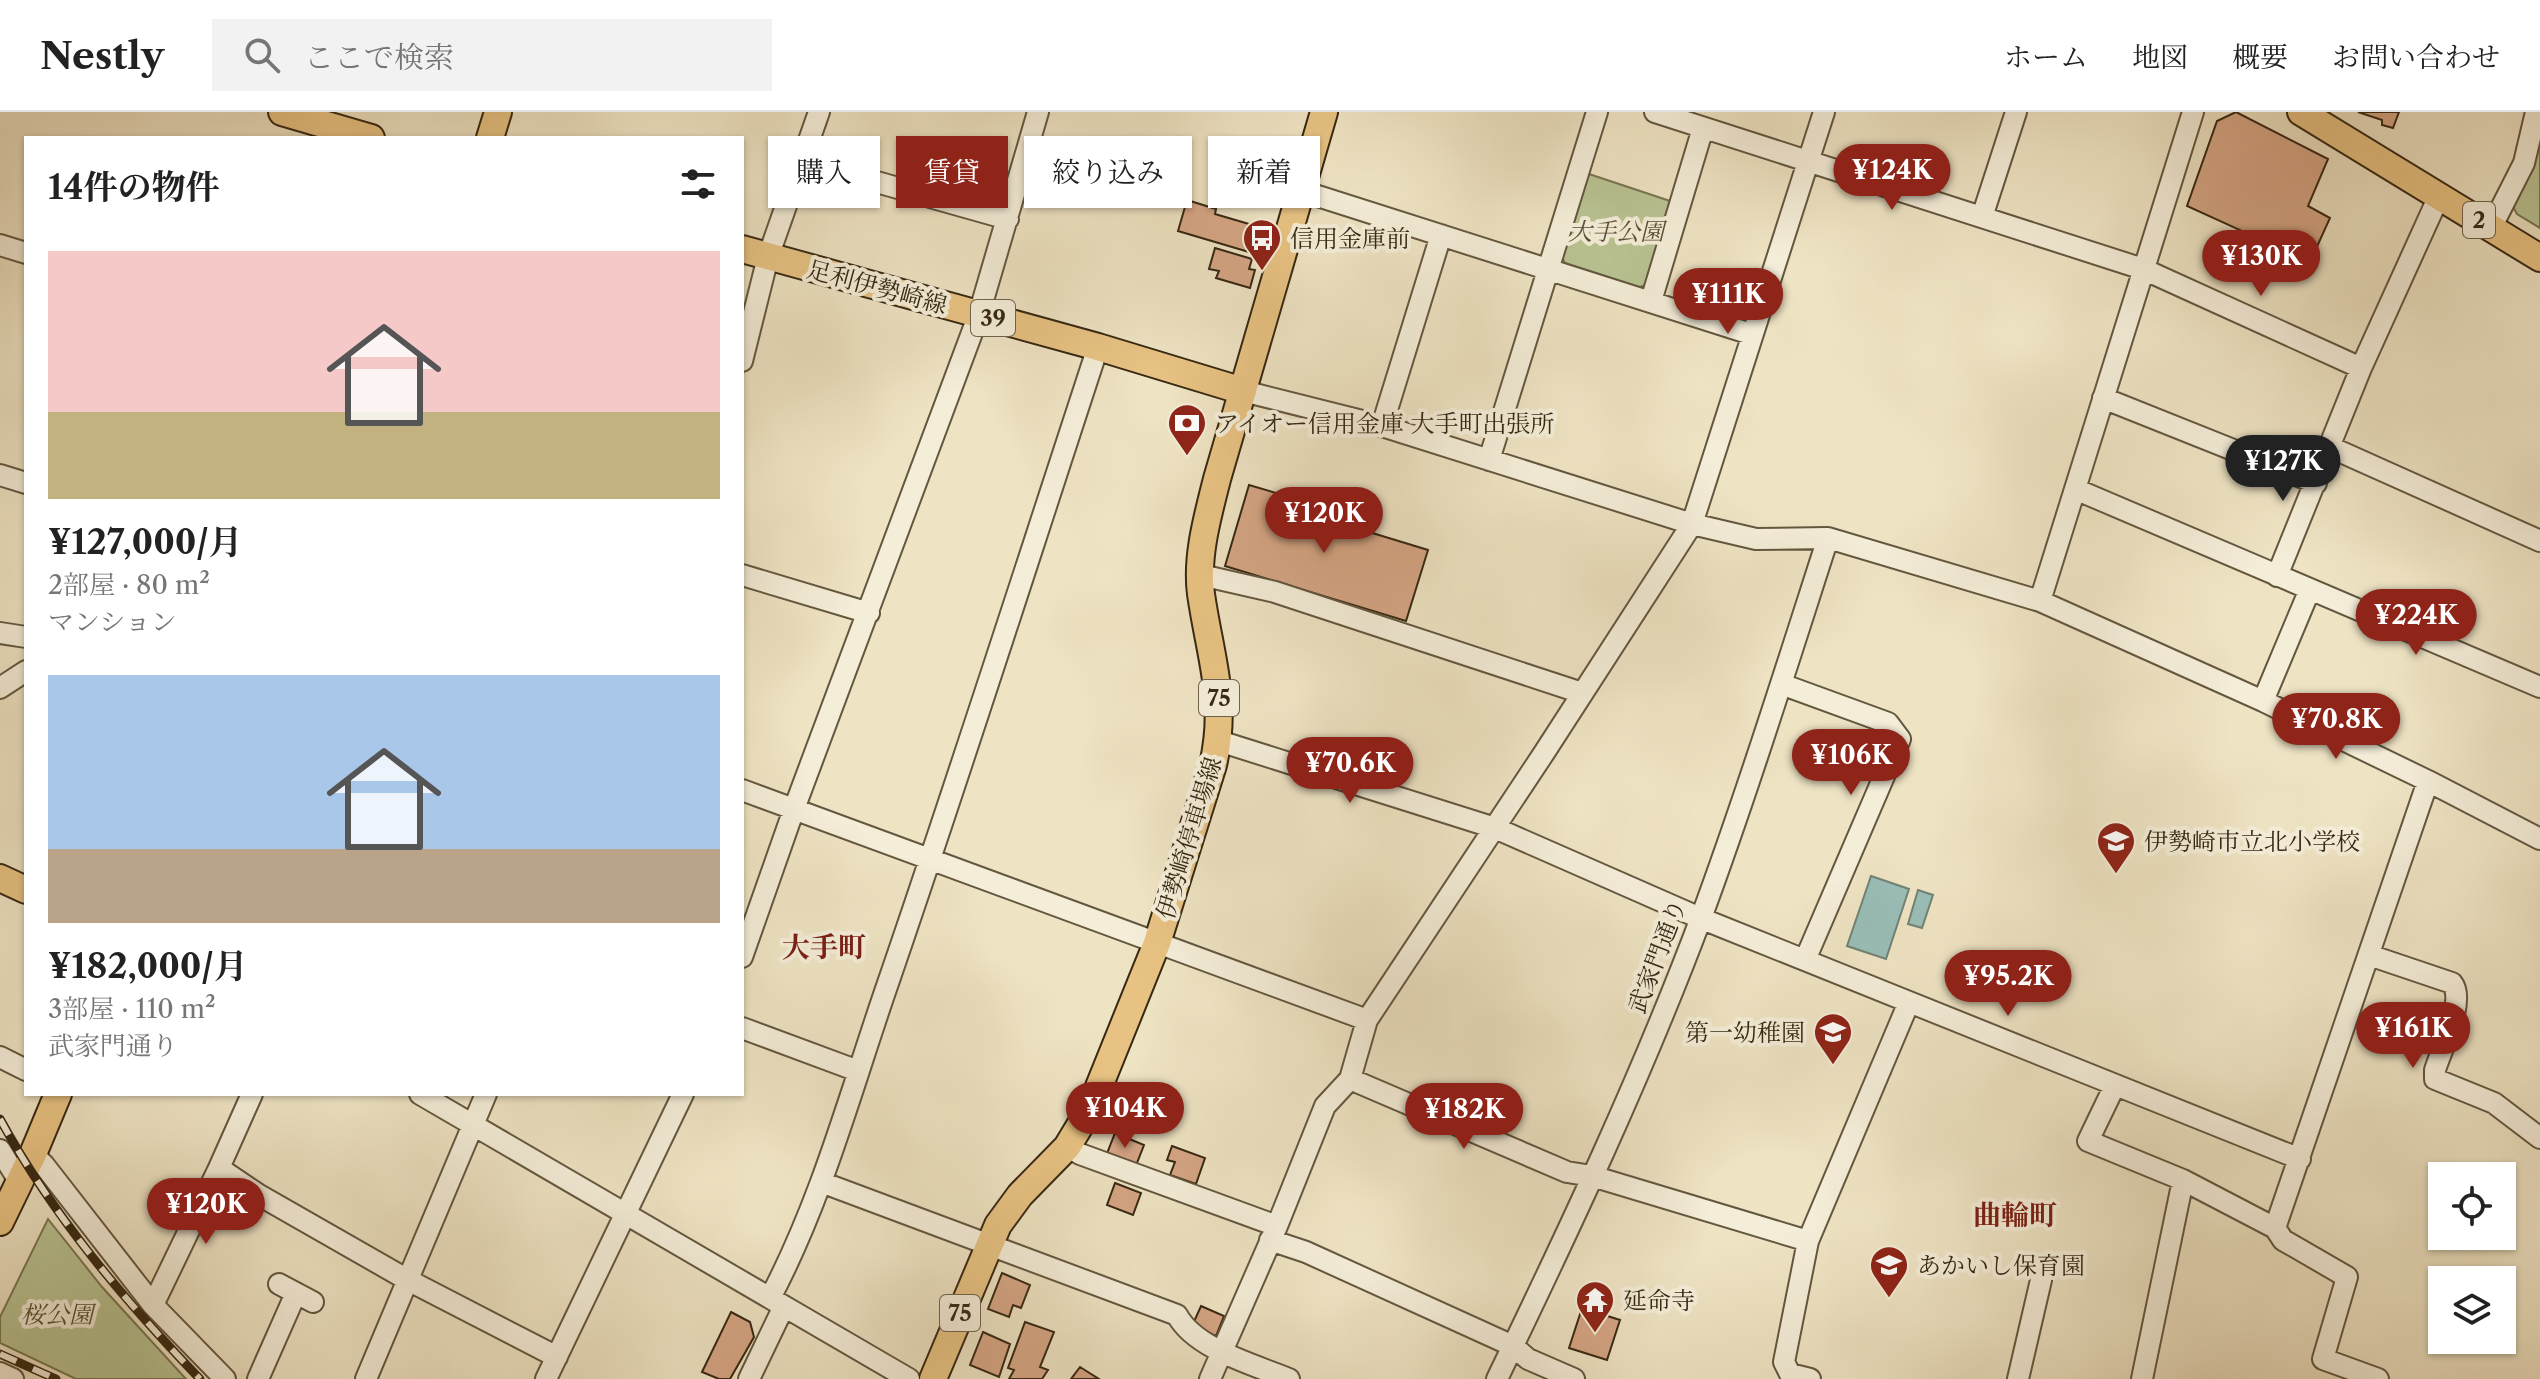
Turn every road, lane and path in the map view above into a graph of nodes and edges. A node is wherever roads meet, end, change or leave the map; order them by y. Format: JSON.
{"nodes":[{"id":1,"x":282,"y":112,"type":"edge"},
{"id":2,"x":498,"y":112,"type":"edge"},
{"id":3,"x":819,"y":112,"type":"edge"},
{"id":4,"x":1038,"y":112,"type":"edge"},
{"id":5,"x":1324,"y":112,"type":"edge"},
{"id":6,"x":1597,"y":112,"type":"edge"},
{"id":7,"x":1655,"y":112,"type":"edge"},
{"id":8,"x":1824,"y":112,"type":"edge"},
{"id":9,"x":2016,"y":112,"type":"edge"},
{"id":10,"x":2193,"y":112,"type":"edge"},
{"id":11,"x":2301,"y":112,"type":"edge"},
{"id":12,"x":2536,"y":112,"type":"edge"},
{"id":13,"x":1703,"y":128,"type":"junction"},
{"id":14,"x":364,"y":136,"type":"edge"},
{"id":15,"x":491,"y":136,"type":"edge"},
{"id":16,"x":811,"y":136,"type":"edge"},
{"id":17,"x":1317,"y":136,"type":"edge"},
{"id":18,"x":1808,"y":162,"type":"junction"},
{"id":19,"x":880,"y":183,"type":"edge"},
{"id":20,"x":2439,"y":196,"type":"junction"},
{"id":21,"x":1320,"y":197,"type":"edge"},
{"id":22,"x":785,"y":208,"type":"edge"},
{"id":23,"x":1297,"y":208,"type":"edge"},
{"id":24,"x":1982,"y":217,"type":"junction"},
{"id":25,"x":1008,"y":219,"type":"junction"},
{"id":26,"x":2491,"y":228,"type":"junction"},
{"id":27,"x":1441,"y":235,"type":"junction"},
{"id":28,"x":0,"y":245,"type":"edge"},
{"id":29,"x":744,"y":250,"type":"edge"},
{"id":30,"x":24,"y":252,"type":"edge"},
{"id":31,"x":768,"y":257,"type":"junction"},
{"id":32,"x":2540,"y":258,"type":"edge"},
{"id":33,"x":1547,"y":268,"type":"junction"},
{"id":34,"x":2143,"y":269,"type":"junction"},
{"id":35,"x":1651,"y":301,"type":"junction"},
{"id":36,"x":979,"y":314,"type":"junction"},
{"id":37,"x":1751,"y":334,"type":"junction"},
{"id":38,"x":1098,"y":347,"type":"junction"},
{"id":39,"x":744,"y":348,"type":"edge"},
{"id":40,"x":2361,"y":368,"type":"junction"},
{"id":41,"x":1243,"y":391,"type":"junction"},
{"id":42,"x":2103,"y":398,"type":"junction"},
{"id":43,"x":1382,"y":426,"type":"junction"},
{"id":44,"x":2330,"y":447,"type":"junction"},
{"id":45,"x":1489,"y":460,"type":"junction"},
{"id":46,"x":0,"y":475,"type":"edge"},
{"id":47,"x":24,"y":482,"type":"edge"},
{"id":48,"x":2316,"y":483,"type":"junction"},
{"id":49,"x":2075,"y":489,"type":"junction"},
{"id":50,"x":1692,"y":524,"type":"junction"},
{"id":51,"x":1828,"y":538,"type":"junction"},
{"id":52,"x":2540,"y":541,"type":"edge"},
{"id":53,"x":1201,"y":575,"type":"junction"},
{"id":54,"x":744,"y":576,"type":"edge"},
{"id":55,"x":2277,"y":576,"type":"junction"},
{"id":56,"x":2310,"y":589,"type":"junction"},
{"id":57,"x":2040,"y":601,"type":"junction"},
{"id":58,"x":869,"y":613,"type":"junction"},
{"id":59,"x":0,"y":633,"type":"edge"},
{"id":60,"x":24,"y":637,"type":"edge"},
{"id":61,"x":24,"y":672,"type":"edge"},
{"id":62,"x":1781,"y":684,"type":"junction"},
{"id":63,"x":2540,"y":687,"type":"edge"},
{"id":64,"x":0,"y":688,"type":"edge"},
{"id":65,"x":1582,"y":693,"type":"junction"},
{"id":66,"x":2263,"y":701,"type":"junction"},
{"id":67,"x":1219,"y":741,"type":"junction"},
{"id":68,"x":2428,"y":781,"type":"junction"},
{"id":69,"x":744,"y":791,"type":"edge"},
{"id":70,"x":794,"y":809,"type":"junction"},
{"id":71,"x":1495,"y":828,"type":"junction"},
{"id":72,"x":2540,"y":839,"type":"edge"},
{"id":73,"x":931,"y":859,"type":"junction"},
{"id":74,"x":0,"y":878,"type":"edge"},
{"id":75,"x":24,"y":889,"type":"edge"},
{"id":76,"x":1700,"y":918,"type":"junction"},
{"id":77,"x":1157,"y":943,"type":"junction"},
{"id":78,"x":744,"y":951,"type":"edge"},
{"id":79,"x":2369,"y":955,"type":"junction"},
{"id":80,"x":1805,"y":960,"type":"junction"},
{"id":81,"x":1909,"y":1002,"type":"junction"},
{"id":82,"x":1367,"y":1020,"type":"junction"},
{"id":83,"x":744,"y":1029,"type":"edge"},
{"id":84,"x":0,"y":1057,"type":"edge"},
{"id":85,"x":24,"y":1069,"type":"edge"},
{"id":86,"x":858,"y":1071,"type":"junction"},
{"id":87,"x":1350,"y":1079,"type":"junction"},
{"id":88,"x":2115,"y":1085,"type":"junction"},
{"id":89,"x":57,"y":1096,"type":"edge"},
{"id":90,"x":251,"y":1096,"type":"edge"},
{"id":91,"x":424,"y":1096,"type":"edge"},
{"id":92,"x":485,"y":1096,"type":"edge"},
{"id":93,"x":682,"y":1096,"type":"edge"},
{"id":94,"x":474,"y":1123,"type":"junction"},
{"id":95,"x":2540,"y":1138,"type":"edge"},
{"id":96,"x":1067,"y":1147,"type":"junction"},
{"id":97,"x":0,"y":1150,"type":"edge"},
{"id":98,"x":33,"y":1154,"type":"junction"},
{"id":99,"x":2300,"y":1159,"type":"junction"},
{"id":100,"x":219,"y":1168,"type":"junction"},
{"id":101,"x":1592,"y":1176,"type":"junction"},
{"id":102,"x":2183,"y":1180,"type":"junction"},
{"id":103,"x":19,"y":1181,"type":"junction"},
{"id":104,"x":821,"y":1182,"type":"junction"},
{"id":105,"x":626,"y":1213,"type":"junction"},
{"id":106,"x":0,"y":1222,"type":"edge"},
{"id":107,"x":2275,"y":1228,"type":"junction"},
{"id":108,"x":1274,"y":1233,"type":"junction"},
{"id":109,"x":1808,"y":1241,"type":"junction"},
{"id":110,"x":987,"y":1246,"type":"junction"},
{"id":111,"x":406,"y":1279,"type":"junction"},
{"id":112,"x":2041,"y":1280,"type":"dead end"},
{"id":113,"x":296,"y":1293,"type":"dead end"},
{"id":114,"x":777,"y":1302,"type":"junction"},
{"id":115,"x":153,"y":1305,"type":"junction"},
{"id":116,"x":1513,"y":1346,"type":"junction"},
{"id":117,"x":1223,"y":1352,"type":"junction"},
{"id":118,"x":557,"y":1357,"type":"junction"},
{"id":119,"x":0,"y":1373,"type":"edge"},
{"id":120,"x":13,"y":1379,"type":"edge"},
{"id":121,"x":225,"y":1379,"type":"edge"},
{"id":122,"x":258,"y":1379,"type":"edge"},
{"id":123,"x":366,"y":1379,"type":"edge"},
{"id":124,"x":546,"y":1379,"type":"edge"},
{"id":125,"x":749,"y":1379,"type":"edge"},
{"id":126,"x":909,"y":1379,"type":"edge"},
{"id":127,"x":933,"y":1379,"type":"edge"},
{"id":128,"x":1210,"y":1379,"type":"edge"},
{"id":129,"x":1289,"y":1379,"type":"edge"},
{"id":130,"x":1497,"y":1379,"type":"edge"},
{"id":131,"x":1574,"y":1379,"type":"edge"},
{"id":132,"x":1810,"y":1379,"type":"edge"},
{"id":133,"x":2018,"y":1379,"type":"edge"},
{"id":134,"x":2142,"y":1379,"type":"edge"},
{"id":135,"x":2378,"y":1379,"type":"edge"}],
"edges":[{"from":1,"to":14,"type":"main road"},
{"from":2,"to":15,"type":"main road"},
{"from":3,"to":16,"type":"street"},
{"from":4,"to":25,"type":"street"},
{"from":5,"to":17,"type":"main road","name":"伊勢崎停車場線","number":"75"},
{"from":6,"to":33,"type":"street"},
{"from":7,"to":13,"type":"street"},
{"from":8,"to":18,"type":"street"},
{"from":9,"to":24,"type":"street"},
{"from":10,"to":34,"type":"street"},
{"from":11,"to":20,"type":"main road","number":"2"},
{"from":12,"to":26,"type":"street"},
{"from":13,"to":18,"type":"street"},
{"from":13,"to":35,"type":"street"},
{"from":18,"to":24,"type":"street"},
{"from":18,"to":37,"type":"street"},
{"from":19,"to":25,"type":"street"},
{"from":20,"to":26,"type":"main road","number":"2"},
{"from":20,"to":40,"type":"street"},
{"from":21,"to":27,"type":"street"},
{"from":22,"to":31,"type":"street"},
{"from":23,"to":41,"type":"main road","name":"伊勢崎停車場線","number":"75"},
{"from":24,"to":34,"type":"street"},
{"from":25,"to":36,"type":"street"},
{"from":26,"to":32,"type":"main road","number":"2"},
{"from":27,"to":33,"type":"street"},
{"from":27,"to":43,"type":"street"},
{"from":28,"to":30,"type":"street"},
{"from":29,"to":31,"type":"main road","name":"足利伊勢崎線","number":"39"},
{"from":31,"to":36,"type":"main road","name":"足利伊勢崎線","number":"39"},
{"from":31,"to":39,"type":"street"},
{"from":33,"to":35,"type":"street"},
{"from":33,"to":45,"type":"street"},
{"from":34,"to":40,"type":"street"},
{"from":34,"to":42,"type":"street"},
{"from":35,"to":37,"type":"street"},
{"from":36,"to":38,"type":"main road","name":"足利伊勢崎線","number":"39"},
{"from":36,"to":58,"type":"street"},
{"from":37,"to":50,"type":"street"},
{"from":38,"to":41,"type":"main road","name":"足利伊勢崎線","number":"39"},
{"from":38,"to":73,"type":"street"},
{"from":40,"to":44,"type":"street"},
{"from":41,"to":43,"type":"street"},
{"from":41,"to":53,"type":"main road","name":"伊勢崎停車場線","number":"75"},
{"from":42,"to":48,"type":"street"},
{"from":42,"to":49,"type":"street"},
{"from":43,"to":45,"type":"street"},
{"from":44,"to":48,"type":"street"},
{"from":44,"to":52,"type":"street"},
{"from":45,"to":50,"type":"street"},
{"from":46,"to":47,"type":"street"},
{"from":48,"to":55,"type":"street"},
{"from":49,"to":55,"type":"street"},
{"from":49,"to":57,"type":"street"},
{"from":50,"to":51,"type":"street"},
{"from":50,"to":65,"type":"street"},
{"from":51,"to":57,"type":"street"},
{"from":51,"to":62,"type":"street","name":"武家門通り"},
{"from":53,"to":65,"type":"street"},
{"from":53,"to":67,"type":"main road","name":"伊勢崎停車場線","number":"75"},
{"from":54,"to":58,"type":"street"},
{"from":55,"to":56,"type":"street"},
{"from":56,"to":63,"type":"street"},
{"from":56,"to":66,"type":"street"},
{"from":57,"to":66,"type":"street"},
{"from":58,"to":70,"type":"street"},
{"from":59,"to":60,"type":"street"},
{"from":61,"to":64,"type":"street"},
{"from":62,"to":76,"type":"street","name":"武家門通り"},
{"from":62,"to":80,"type":"street"},
{"from":65,"to":71,"type":"street"},
{"from":66,"to":68,"type":"street"},
{"from":67,"to":71,"type":"street"},
{"from":67,"to":77,"type":"main road","name":"伊勢崎停車場線","number":"75"},
{"from":68,"to":72,"type":"street"},
{"from":68,"to":79,"type":"street"},
{"from":69,"to":70,"type":"street"},
{"from":70,"to":73,"type":"street"},
{"from":70,"to":78,"type":"street"},
{"from":71,"to":76,"type":"street"},
{"from":71,"to":82,"type":"street"},
{"from":73,"to":77,"type":"street"},
{"from":73,"to":86,"type":"street"},
{"from":74,"to":75,"type":"main road"},
{"from":76,"to":80,"type":"street"},
{"from":76,"to":101,"type":"street","name":"武家門通り"},
{"from":77,"to":82,"type":"street"},
{"from":77,"to":96,"type":"main road","name":"伊勢崎停車場線","number":"75"},
{"from":79,"to":95,"type":"street"},
{"from":79,"to":99,"type":"street"},
{"from":80,"to":81,"type":"street"},
{"from":81,"to":88,"type":"street"},
{"from":81,"to":109,"type":"street"},
{"from":82,"to":87,"type":"street"},
{"from":83,"to":86,"type":"street"},
{"from":84,"to":85,"type":"street"},
{"from":86,"to":104,"type":"street"},
{"from":87,"to":101,"type":"street"},
{"from":87,"to":108,"type":"street"},
{"from":88,"to":99,"type":"street"},
{"from":88,"to":102,"type":"street"},
{"from":89,"to":98,"type":"main road"},
{"from":90,"to":100,"type":"street"},
{"from":91,"to":94,"type":"street"},
{"from":92,"to":94,"type":"street"},
{"from":93,"to":105,"type":"street"},
{"from":94,"to":105,"type":"street"},
{"from":94,"to":111,"type":"street"},
{"from":96,"to":108,"type":"street"},
{"from":96,"to":110,"type":"main road","name":"伊勢崎停車場線","number":"75"},
{"from":97,"to":103,"type":"street"},
{"from":98,"to":103,"type":"main road"},
{"from":98,"to":115,"type":"street"},
{"from":99,"to":107,"type":"street"},
{"from":100,"to":111,"type":"street"},
{"from":100,"to":115,"type":"street"},
{"from":101,"to":109,"type":"street"},
{"from":101,"to":116,"type":"street","name":"武家門通り"},
{"from":102,"to":107,"type":"street"},
{"from":102,"to":134,"type":"street"},
{"from":103,"to":106,"type":"main road"},
{"from":104,"to":110,"type":"street"},
{"from":104,"to":114,"type":"street"},
{"from":105,"to":114,"type":"street"},
{"from":105,"to":118,"type":"street"},
{"from":107,"to":135,"type":"street"},
{"from":108,"to":116,"type":"street"},
{"from":108,"to":117,"type":"street"},
{"from":109,"to":132,"type":"street"},
{"from":110,"to":117,"type":"street"},
{"from":110,"to":127,"type":"main road","name":"伊勢崎停車場線","number":"75"},
{"from":111,"to":118,"type":"street"},
{"from":111,"to":123,"type":"street"},
{"from":112,"to":133,"type":"street"},
{"from":113,"to":122,"type":"street"},
{"from":114,"to":125,"type":"street"},
{"from":114,"to":126,"type":"street"},
{"from":115,"to":121,"type":"street"},
{"from":116,"to":130,"type":"street","name":"武家門通り"},
{"from":116,"to":131,"type":"street"},
{"from":117,"to":128,"type":"street"},
{"from":117,"to":129,"type":"street"},
{"from":118,"to":124,"type":"street"},
{"from":119,"to":120,"type":"street"}]}
